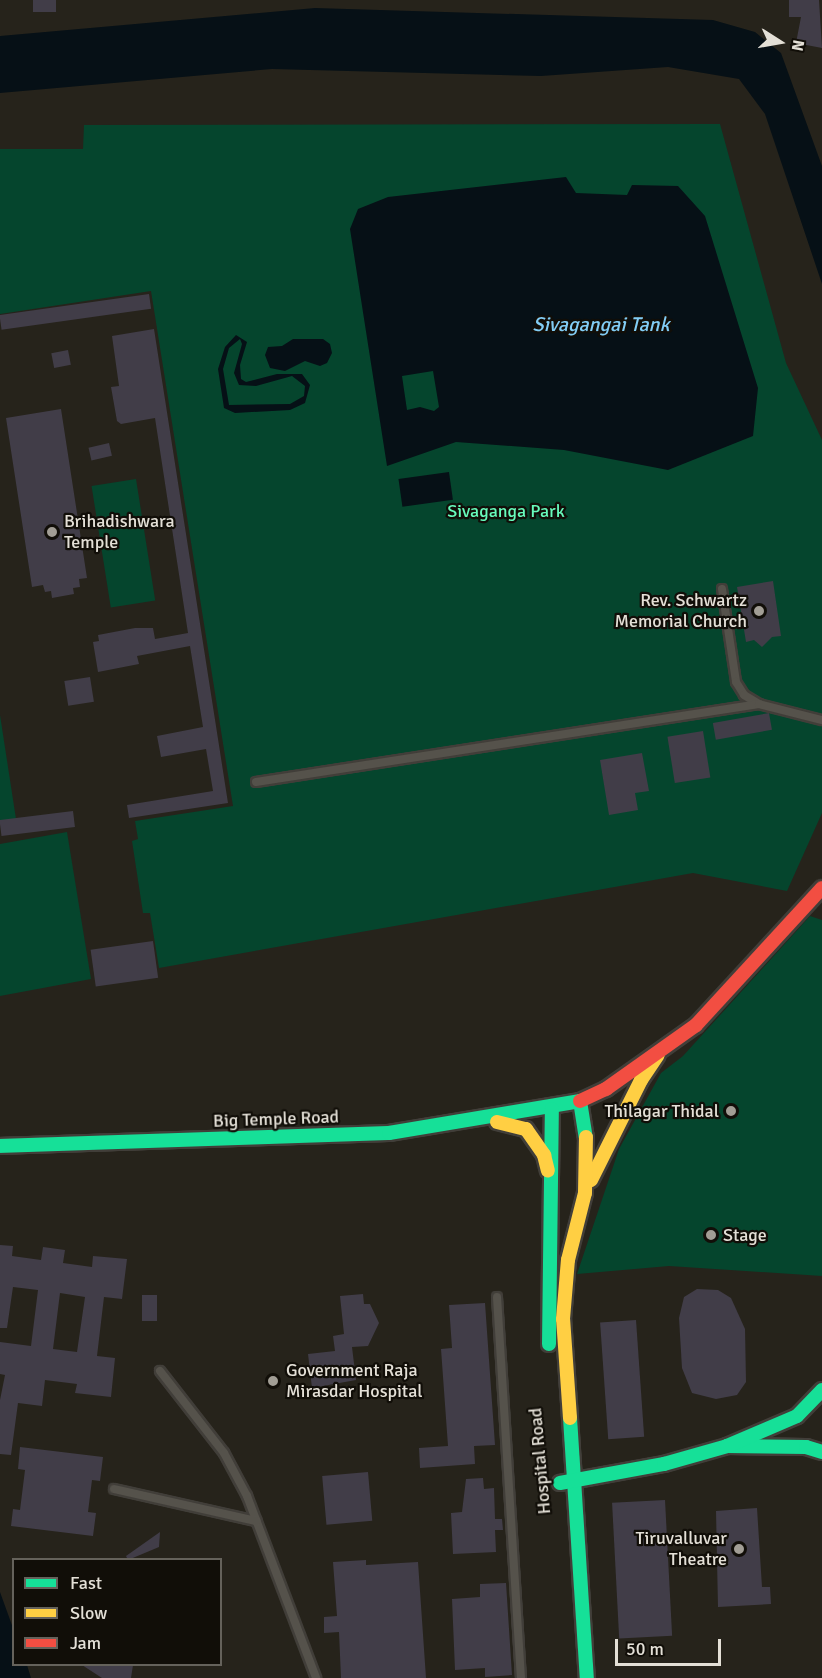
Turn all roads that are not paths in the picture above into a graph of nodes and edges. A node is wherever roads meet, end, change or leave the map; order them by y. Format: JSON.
{"nodes":[{"id":1,"x":722,"y":589,"type":"dead end"},
{"id":2,"x":759,"y":704,"type":"junction"},
{"id":3,"x":822,"y":720,"type":"edge"},
{"id":4,"x":256,"y":782,"type":"dead end"},
{"id":5,"x":821,"y":889,"type":"edge"},
{"id":6,"x":658,"y":1054,"type":"junction"},
{"id":7,"x":580,"y":1101,"type":"junction"},
{"id":8,"x":552,"y":1108,"type":"junction"},
{"id":9,"x":477,"y":1121,"type":"junction"},
{"id":10,"x":0,"y":1146,"type":"edge"},
{"id":11,"x":585,"y":1193,"type":"junction"},
{"id":12,"x":553,"y":1196,"type":"junction"},
{"id":13,"x":497,"y":1297,"type":"dead end"},
{"id":14,"x":550,"y":1362,"type":"dead end"},
{"id":15,"x":160,"y":1371,"type":"dead end"},
{"id":16,"x":822,"y":1389,"type":"edge"},
{"id":17,"x":556,"y":1438,"type":"dead end"},
{"id":18,"x":727,"y":1446,"type":"junction"},
{"id":19,"x":822,"y":1452,"type":"edge"},
{"id":20,"x":574,"y":1480,"type":"junction"},
{"id":21,"x":560,"y":1483,"type":"junction"},
{"id":22,"x":114,"y":1489,"type":"dead end"},
{"id":23,"x":256,"y":1521,"type":"junction"},
{"id":24,"x":315,"y":1678,"type":"edge"},
{"id":25,"x":521,"y":1678,"type":"edge"},
{"id":26,"x":573,"y":1678,"type":"edge"},
{"id":27,"x":587,"y":1678,"type":"edge"}],
"edges":[{"from":1,"to":2,"type":"lane"},
{"from":2,"to":3,"type":"lane"},
{"from":2,"to":4,"type":"lane"},
{"from":5,"to":6,"type":"main road"},
{"from":6,"to":7,"type":"main road","name":"Big Temple Road"},
{"from":6,"to":11,"type":"main road"},
{"from":7,"to":8,"type":"main road","name":"Big Temple Road"},
{"from":7,"to":11,"type":"main road"},
{"from":8,"to":9,"type":"main road","name":"Big Temple Road"},
{"from":8,"to":12,"type":"main road"},
{"from":9,"to":10,"type":"main road","name":"Big Temple Road"},
{"from":9,"to":12,"type":"main road"},
{"from":11,"to":20,"type":"main road","name":"Hospital Road"},
{"from":12,"to":14,"type":"main road"},
{"from":13,"to":25,"type":"lane"},
{"from":15,"to":23,"type":"lane"},
{"from":16,"to":18,"type":"main road"},
{"from":17,"to":21,"type":"main road","name":"Hospital Road"},
{"from":18,"to":19,"type":"main road"},
{"from":18,"to":20,"type":"main road"},
{"from":20,"to":21,"type":"main road"},
{"from":20,"to":27,"type":"main road","name":"Hospital Road"},
{"from":21,"to":26,"type":"main road","name":"Hospital Road"},
{"from":22,"to":23,"type":"lane"},
{"from":23,"to":24,"type":"lane"}]}
